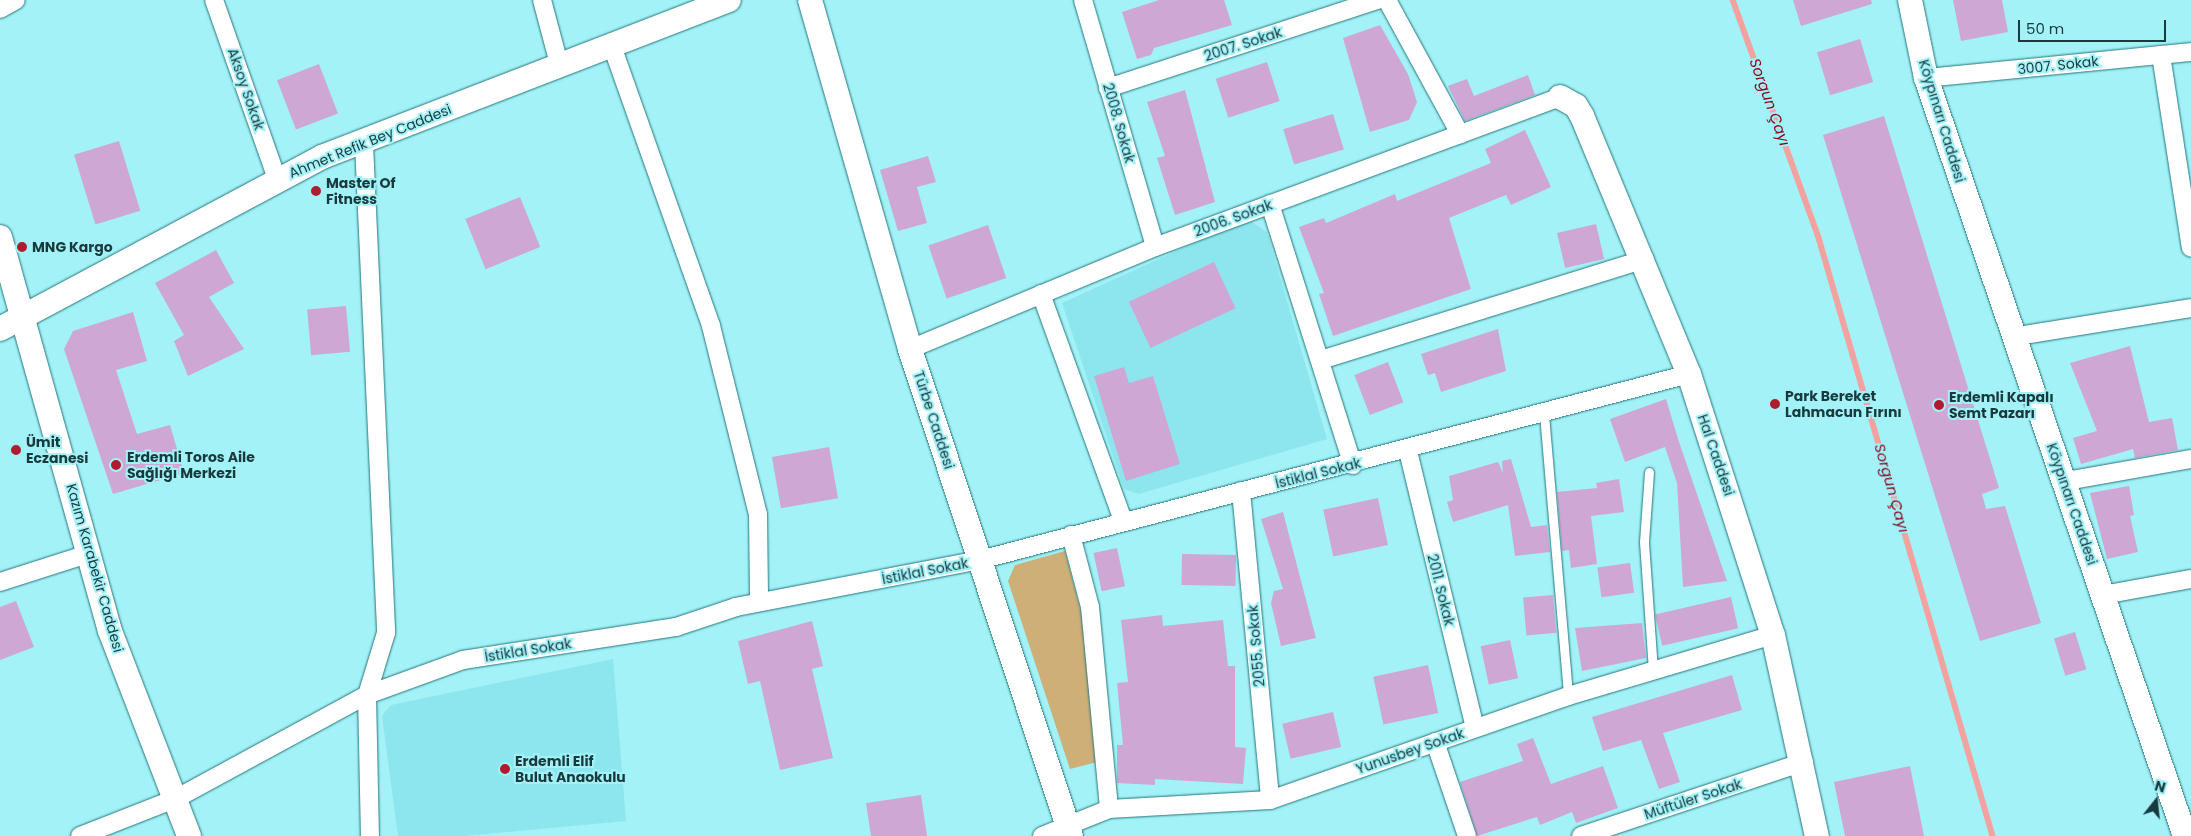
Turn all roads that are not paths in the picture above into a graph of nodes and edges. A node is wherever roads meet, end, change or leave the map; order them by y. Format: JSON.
{"nodes":[{"id":1,"x":16,"y":0,"type":"edge"},
{"id":2,"x":214,"y":0,"type":"edge"},
{"id":3,"x":542,"y":0,"type":"edge"},
{"id":4,"x":729,"y":0,"type":"edge"},
{"id":5,"x":810,"y":0,"type":"edge"},
{"id":6,"x":1083,"y":0,"type":"edge"},
{"id":7,"x":1378,"y":0,"type":"edge"},
{"id":8,"x":1387,"y":0,"type":"edge"},
{"id":9,"x":1910,"y":0,"type":"edge"},
{"id":10,"x":0,"y":8,"type":"edge"},
{"id":11,"x":612,"y":46,"type":"junction"},
{"id":12,"x":2191,"y":52,"type":"edge"},
{"id":13,"x":2160,"y":55,"type":"junction"},
{"id":14,"x":558,"y":64,"type":"junction"},
{"id":15,"x":1926,"y":78,"type":"junction"},
{"id":16,"x":1108,"y":88,"type":"junction"},
{"id":17,"x":1560,"y":97,"type":"joint"},
{"id":18,"x":1460,"y":134,"type":"junction"},
{"id":19,"x":364,"y":144,"type":"junction"},
{"id":20,"x":277,"y":179,"type":"junction"},
{"id":21,"x":1270,"y":204,"type":"junction"},
{"id":22,"x":0,"y":237,"type":"edge"},
{"id":23,"x":1155,"y":247,"type":"junction"},
{"id":24,"x":2191,"y":248,"type":"edge"},
{"id":25,"x":1644,"y":259,"type":"junction"},
{"id":26,"x":1041,"y":294,"type":"junction"},
{"id":27,"x":2191,"y":308,"type":"edge"},
{"id":28,"x":25,"y":316,"type":"junction"},
{"id":29,"x":0,"y":329,"type":"edge"},
{"id":30,"x":2012,"y":337,"type":"junction"},
{"id":31,"x":910,"y":349,"type":"junction"},
{"id":32,"x":1321,"y":360,"type":"junction"},
{"id":33,"x":1689,"y":374,"type":"junction"},
{"id":34,"x":1544,"y":414,"type":"junction"},
{"id":35,"x":1408,"y":452,"type":"junction"},
{"id":36,"x":2191,"y":459,"type":"edge"},
{"id":37,"x":1353,"y":464,"type":"junction"},
{"id":38,"x":1649,"y":472,"type":"dead end"},
{"id":39,"x":2066,"y":481,"type":"junction"},
{"id":40,"x":1241,"y":491,"type":"junction"},
{"id":41,"x":1123,"y":520,"type":"junction"},
{"id":42,"x":1071,"y":535,"type":"junction"},
{"id":43,"x":88,"y":554,"type":"junction"},
{"id":44,"x":980,"y":560,"type":"junction"},
{"id":45,"x":2191,"y":579,"type":"edge"},
{"id":46,"x":0,"y":582,"type":"edge"},
{"id":47,"x":2103,"y":594,"type":"junction"},
{"id":48,"x":759,"y":602,"type":"junction"},
{"id":49,"x":1773,"y":635,"type":"junction"},
{"id":50,"x":1653,"y":670,"type":"junction"},
{"id":51,"x":367,"y":695,"type":"junction"},
{"id":52,"x":1568,"y":696,"type":"junction"},
{"id":53,"x":1475,"y":728,"type":"junction"},
{"id":54,"x":1435,"y":742,"type":"junction"},
{"id":55,"x":1804,"y":762,"type":"junction"},
{"id":56,"x":177,"y":798,"type":"junction"},
{"id":57,"x":1270,"y":800,"type":"junction"},
{"id":58,"x":1109,"y":809,"type":"junction"},
{"id":59,"x":1069,"y":830,"type":"edge"},
{"id":60,"x":80,"y":836,"type":"edge"},
{"id":61,"x":189,"y":836,"type":"edge"},
{"id":62,"x":370,"y":836,"type":"edge"},
{"id":63,"x":1042,"y":836,"type":"edge"},
{"id":64,"x":1467,"y":836,"type":"edge"},
{"id":65,"x":1581,"y":836,"type":"edge"},
{"id":66,"x":1817,"y":836,"type":"edge"},
{"id":67,"x":2185,"y":836,"type":"edge"}],
"edges":[{"from":1,"to":10,"type":"street"},
{"from":2,"to":20,"type":"street","name":"Aksoy Sokak"},
{"from":3,"to":14,"type":"street"},
{"from":4,"to":11,"type":"street","name":"Ahmet Refik Bey Caddesi"},
{"from":5,"to":31,"type":"street","name":"Türbe Caddesi"},
{"from":6,"to":16,"type":"street","name":"2008. Sokak"},
{"from":7,"to":16,"type":"street","name":"2007. Sokak"},
{"from":8,"to":18,"type":"street"},
{"from":9,"to":15,"type":"street","name":"Köypınarı Caddesi"},
{"from":11,"to":14,"type":"street","name":"Ahmet Refik Bey Caddesi"},
{"from":11,"to":48,"type":"street"},
{"from":12,"to":13,"type":"street","name":"3007. Sokak"},
{"from":13,"to":15,"type":"street","name":"3007. Sokak"},
{"from":13,"to":24,"type":"street"},
{"from":14,"to":19,"type":"street","name":"Ahmet Refik Bey Caddesi"},
{"from":15,"to":30,"type":"street","name":"Köypınarı Caddesi"},
{"from":16,"to":23,"type":"street","name":"2008. Sokak"},
{"from":17,"to":18,"type":"street","name":"2006. Sokak"},
{"from":17,"to":25,"type":"street","name":"Hal Caddesi"},
{"from":18,"to":21,"type":"street","name":"2006. Sokak"},
{"from":19,"to":20,"type":"street","name":"Ahmet Refik Bey Caddesi"},
{"from":19,"to":51,"type":"street"},
{"from":20,"to":28,"type":"street","name":"Ahmet Refik Bey Caddesi"},
{"from":21,"to":23,"type":"street","name":"2006. Sokak"},
{"from":21,"to":32,"type":"street"},
{"from":22,"to":28,"type":"street","name":"Kazım Karabekir Caddesi"},
{"from":23,"to":26,"type":"street","name":"2006. Sokak"},
{"from":25,"to":32,"type":"street"},
{"from":25,"to":33,"type":"street","name":"Hal Caddesi"},
{"from":26,"to":31,"type":"street","name":"2006. Sokak"},
{"from":26,"to":41,"type":"street"},
{"from":27,"to":30,"type":"street"},
{"from":28,"to":29,"type":"street","name":"Ahmet Refik Bey Caddesi"},
{"from":28,"to":43,"type":"street","name":"Kazım Karabekir Caddesi"},
{"from":30,"to":39,"type":"street","name":"Köypınarı Caddesi"},
{"from":31,"to":44,"type":"street","name":"Türbe Caddesi"},
{"from":32,"to":37,"type":"street"},
{"from":33,"to":34,"type":"street","name":"İstiklal Sokak"},
{"from":33,"to":49,"type":"street","name":"Hal Caddesi"},
{"from":34,"to":35,"type":"street","name":"İstiklal Sokak"},
{"from":34,"to":52,"type":"lane"},
{"from":35,"to":37,"type":"street","name":"İstiklal Sokak"},
{"from":35,"to":53,"type":"street","name":"2011. Sokak"},
{"from":36,"to":39,"type":"street"},
{"from":37,"to":40,"type":"street","name":"İstiklal Sokak"},
{"from":38,"to":50,"type":"lane"},
{"from":39,"to":47,"type":"street","name":"Köypınarı Caddesi"},
{"from":40,"to":41,"type":"street","name":"İstiklal Sokak"},
{"from":40,"to":57,"type":"street","name":"2055. Sokak"},
{"from":41,"to":42,"type":"street","name":"İstiklal Sokak"},
{"from":42,"to":44,"type":"street","name":"İstiklal Sokak"},
{"from":42,"to":58,"type":"street"},
{"from":43,"to":46,"type":"street"},
{"from":43,"to":56,"type":"street","name":"Kazım Karabekir Caddesi"},
{"from":44,"to":48,"type":"street","name":"İstiklal Sokak"},
{"from":44,"to":59,"type":"street","name":"Türbe Caddesi"},
{"from":45,"to":47,"type":"street"},
{"from":47,"to":67,"type":"street","name":"Köypınarı Caddesi"},
{"from":48,"to":51,"type":"street","name":"İstiklal Sokak"},
{"from":49,"to":50,"type":"street","name":"Yunusbey Sokak"},
{"from":49,"to":55,"type":"street","name":"Hal Caddesi"},
{"from":50,"to":52,"type":"street","name":"Yunusbey Sokak"},
{"from":51,"to":56,"type":"street","name":"İstiklal Sokak"},
{"from":51,"to":62,"type":"street"},
{"from":52,"to":53,"type":"street","name":"Yunusbey Sokak"},
{"from":53,"to":54,"type":"street","name":"Yunusbey Sokak"},
{"from":54,"to":57,"type":"street","name":"Yunusbey Sokak"},
{"from":54,"to":64,"type":"street"},
{"from":55,"to":65,"type":"street","name":"Müftüler Sokak"},
{"from":55,"to":66,"type":"street","name":"Hal Caddesi"},
{"from":56,"to":60,"type":"street","name":"İstiklal Sokak"},
{"from":56,"to":61,"type":"street","name":"Kazım Karabekir Caddesi"},
{"from":57,"to":58,"type":"street","name":"Yunusbey Sokak"},
{"from":58,"to":59,"type":"street","name":"Yunusbey Sokak"},
{"from":59,"to":63,"type":"street","name":"Yunusbey Sokak"}]}
